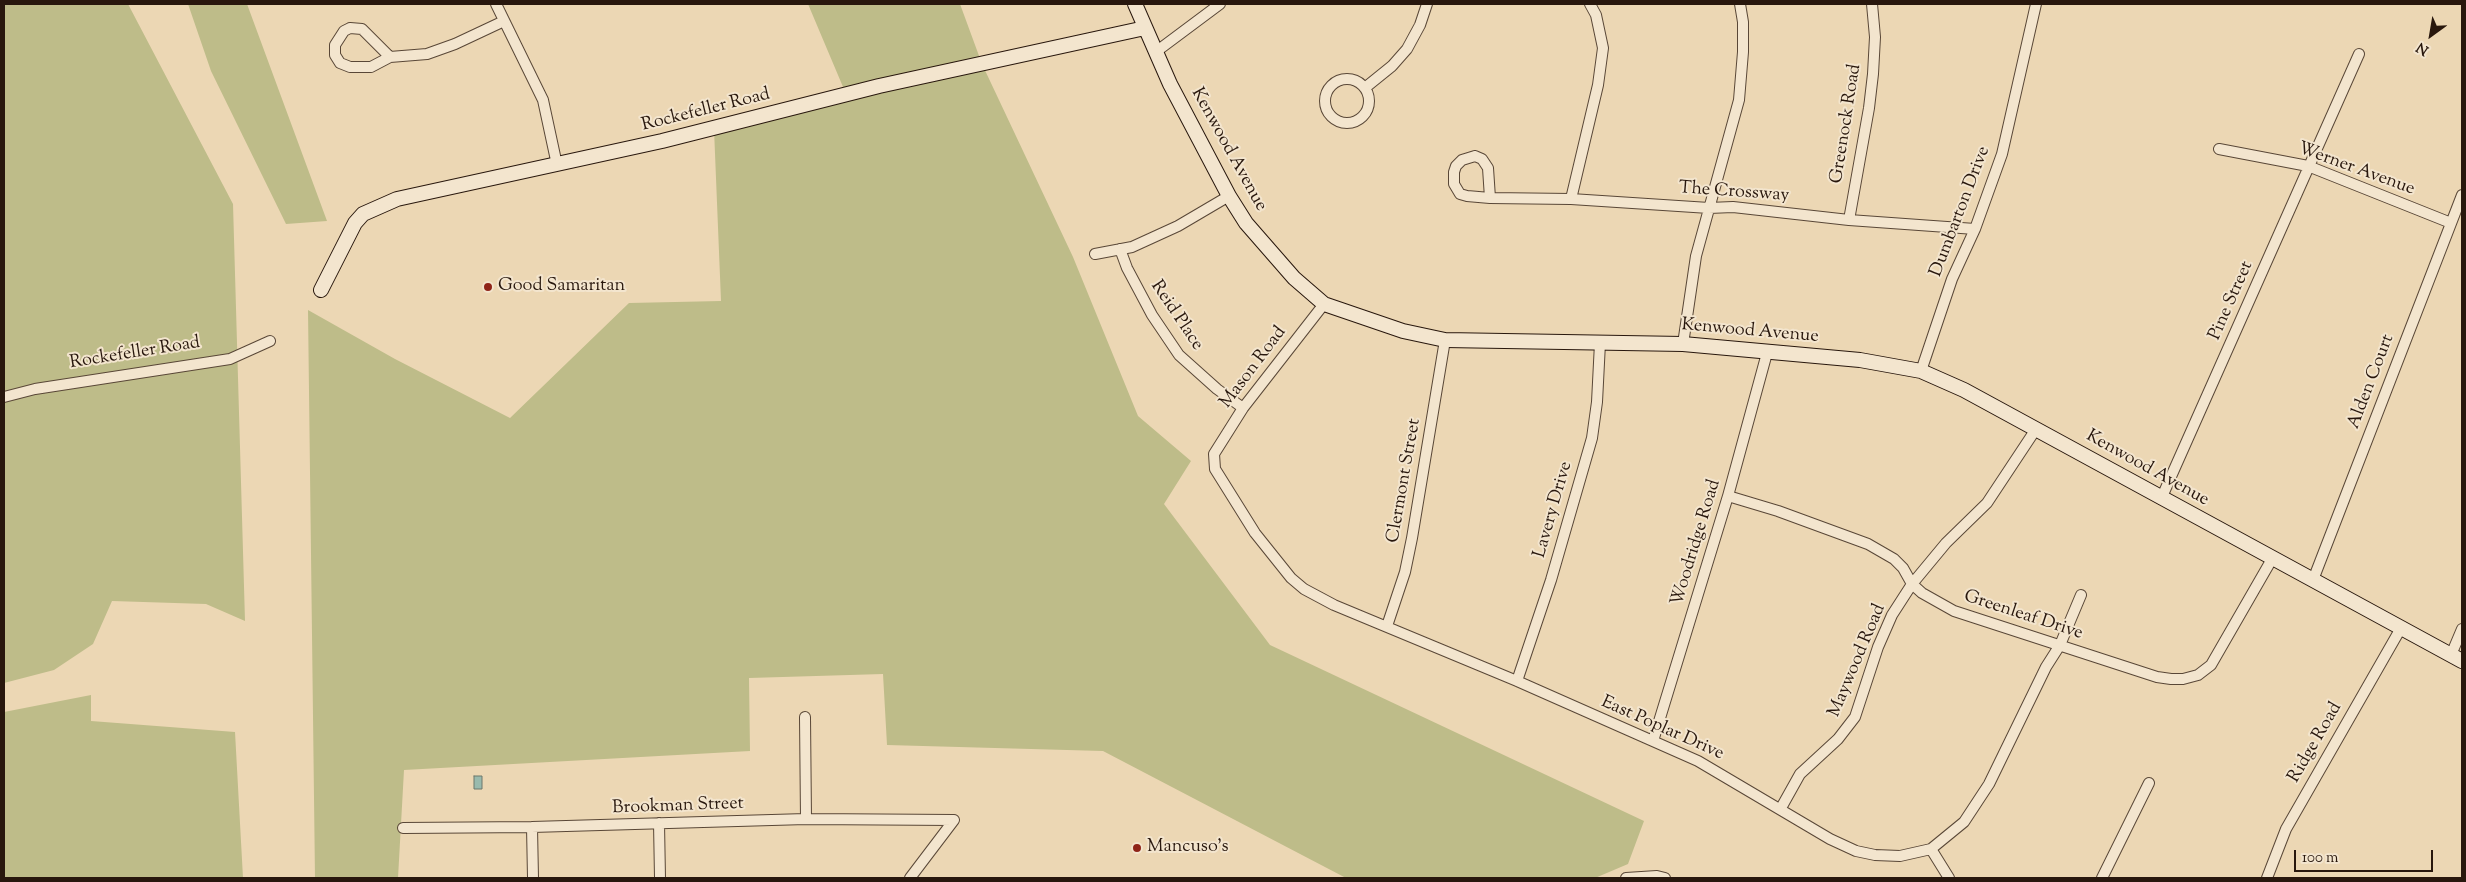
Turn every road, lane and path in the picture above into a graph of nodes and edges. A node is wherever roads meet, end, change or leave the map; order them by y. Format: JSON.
{"nodes":[{"id":1,"x":496,"y":4,"type":"edge"},
{"id":2,"x":1135,"y":4,"type":"edge"},
{"id":3,"x":1220,"y":4,"type":"edge"},
{"id":4,"x":1426,"y":4,"type":"edge"},
{"id":5,"x":1590,"y":4,"type":"edge"},
{"id":6,"x":1740,"y":4,"type":"edge"},
{"id":7,"x":1872,"y":4,"type":"edge"},
{"id":8,"x":2036,"y":4,"type":"edge"},
{"id":9,"x":504,"y":21,"type":"junction"},
{"id":10,"x":1146,"y":28,"type":"junction"},
{"id":11,"x":1157,"y":52,"type":"junction"},
{"id":12,"x":2359,"y":54,"type":"dead end"},
{"id":13,"x":390,"y":58,"type":"junction"},
{"id":14,"x":1366,"y":87,"type":"junction"},
{"id":15,"x":2219,"y":149,"type":"dead end"},
{"id":16,"x":557,"y":165,"type":"junction"},
{"id":17,"x":2308,"y":166,"type":"junction"},
{"id":18,"x":2462,"y":195,"type":"edge"},
{"id":19,"x":1229,"y":196,"type":"junction"},
{"id":20,"x":1490,"y":198,"type":"junction"},
{"id":21,"x":1571,"y":200,"type":"junction"},
{"id":22,"x":1709,"y":208,"type":"junction"},
{"id":23,"x":1849,"y":220,"type":"junction"},
{"id":24,"x":2451,"y":223,"type":"junction"},
{"id":25,"x":1975,"y":229,"type":"junction"},
{"id":26,"x":1120,"y":249,"type":"junction"},
{"id":27,"x":1095,"y":254,"type":"dead end"},
{"id":28,"x":321,"y":290,"type":"dead end"},
{"id":29,"x":1324,"y":304,"type":"junction"},
{"id":30,"x":1445,"y":340,"type":"junction"},
{"id":31,"x":270,"y":341,"type":"dead end"},
{"id":32,"x":1600,"y":343,"type":"junction"},
{"id":33,"x":1683,"y":344,"type":"junction"},
{"id":34,"x":1767,"y":353,"type":"junction"},
{"id":35,"x":1921,"y":371,"type":"junction"},
{"id":36,"x":4,"y":397,"type":"edge"},
{"id":37,"x":1243,"y":408,"type":"junction"},
{"id":38,"x":2036,"y":429,"type":"junction"},
{"id":39,"x":1214,"y":454,"type":"joint"},
{"id":40,"x":1728,"y":496,"type":"junction"},
{"id":41,"x":2162,"y":499,"type":"junction"},
{"id":42,"x":2272,"y":559,"type":"junction"},
{"id":43,"x":2313,"y":580,"type":"junction"},
{"id":44,"x":1912,"y":584,"type":"junction"},
{"id":45,"x":2080,"y":595,"type":"dead end"},
{"id":46,"x":1387,"y":626,"type":"junction"},
{"id":47,"x":2401,"y":628,"type":"junction"},
{"id":48,"x":2462,"y":629,"type":"edge"},
{"id":49,"x":2060,"y":645,"type":"junction"},
{"id":50,"x":2457,"y":658,"type":"edge"},
{"id":51,"x":1517,"y":681,"type":"junction"},
{"id":52,"x":805,"y":717,"type":"dead end"},
{"id":53,"x":1653,"y":741,"type":"junction"},
{"id":54,"x":2149,"y":784,"type":"dead end"},
{"id":55,"x":1781,"y":808,"type":"junction"},
{"id":56,"x":806,"y":819,"type":"junction"},
{"id":57,"x":659,"y":823,"type":"junction"},
{"id":58,"x":532,"y":827,"type":"junction"},
{"id":59,"x":403,"y":828,"type":"dead end"},
{"id":60,"x":1931,"y":850,"type":"junction"},
{"id":61,"x":533,"y":878,"type":"edge"},
{"id":62,"x":660,"y":878,"type":"edge"},
{"id":63,"x":910,"y":878,"type":"edge"},
{"id":64,"x":1626,"y":878,"type":"edge"},
{"id":65,"x":1664,"y":878,"type":"edge"},
{"id":66,"x":1949,"y":878,"type":"edge"},
{"id":67,"x":2102,"y":878,"type":"edge"},
{"id":68,"x":2266,"y":878,"type":"edge"}],
"edges":[{"from":1,"to":9,"type":"street"},
{"from":2,"to":10,"type":"street","name":"Kenwood Avenue"},
{"from":3,"to":11,"type":"street"},
{"from":4,"to":14,"type":"street"},
{"from":5,"to":21,"type":"street"},
{"from":6,"to":22,"type":"street"},
{"from":7,"to":23,"type":"street","name":"Greenock Road"},
{"from":8,"to":25,"type":"street","name":"Dumbarton Drive"},
{"from":9,"to":13,"type":"street"},
{"from":9,"to":16,"type":"street"},
{"from":10,"to":11,"type":"street","name":"Kenwood Avenue"},
{"from":10,"to":16,"type":"street","name":"Rockefeller Road"},
{"from":11,"to":19,"type":"street","name":"Kenwood Avenue"},
{"from":12,"to":17,"type":"street","name":"Pine Street"},
{"from":13,"to":13,"type":"street"},
{"from":14,"to":14,"type":"street"},
{"from":15,"to":17,"type":"street","name":"Werner Avenue"},
{"from":16,"to":28,"type":"street","name":"Rockefeller Road"},
{"from":17,"to":24,"type":"street","name":"Werner Avenue"},
{"from":17,"to":41,"type":"street","name":"Pine Street"},
{"from":18,"to":24,"type":"street","name":"Alden Court"},
{"from":19,"to":26,"type":"street"},
{"from":19,"to":29,"type":"street","name":"Kenwood Avenue"},
{"from":20,"to":20,"type":"street","name":"The Crossway"},
{"from":20,"to":21,"type":"street","name":"The Crossway"},
{"from":21,"to":22,"type":"street","name":"The Crossway"},
{"from":22,"to":23,"type":"street","name":"The Crossway"},
{"from":22,"to":33,"type":"street"},
{"from":23,"to":25,"type":"street","name":"The Crossway"},
{"from":24,"to":43,"type":"street","name":"Alden Court"},
{"from":25,"to":35,"type":"street","name":"Dumbarton Drive"},
{"from":26,"to":27,"type":"street"},
{"from":26,"to":37,"type":"street","name":"Reid Place"},
{"from":29,"to":30,"type":"street","name":"Kenwood Avenue"},
{"from":29,"to":37,"type":"street","name":"Mason Road"},
{"from":30,"to":32,"type":"street","name":"Kenwood Avenue"},
{"from":30,"to":46,"type":"street","name":"Clermont Street"},
{"from":31,"to":36,"type":"street","name":"Rockefeller Road"},
{"from":32,"to":33,"type":"street","name":"Kenwood Avenue"},
{"from":32,"to":51,"type":"street","name":"Lavery Drive"},
{"from":33,"to":34,"type":"street","name":"Kenwood Avenue"},
{"from":34,"to":35,"type":"street","name":"Kenwood Avenue"},
{"from":34,"to":40,"type":"street","name":"Woodridge Road"},
{"from":35,"to":38,"type":"street","name":"Kenwood Avenue"},
{"from":37,"to":39,"type":"street","name":"Mason Road"},
{"from":38,"to":41,"type":"street","name":"Kenwood Avenue"},
{"from":38,"to":44,"type":"street","name":"Maywood Road"},
{"from":39,"to":46,"type":"street","name":"East Poplar Drive"},
{"from":40,"to":44,"type":"street","name":"Greenleaf Drive"},
{"from":40,"to":53,"type":"street","name":"Woodridge Road"},
{"from":41,"to":42,"type":"street","name":"Kenwood Avenue"},
{"from":42,"to":43,"type":"street","name":"Kenwood Avenue"},
{"from":42,"to":49,"type":"street","name":"Greenleaf Drive"},
{"from":43,"to":47,"type":"street","name":"Kenwood Avenue"},
{"from":44,"to":49,"type":"street","name":"Greenleaf Drive"},
{"from":44,"to":55,"type":"street","name":"Maywood Road"},
{"from":45,"to":49,"type":"street","name":"East Poplar Drive"},
{"from":46,"to":51,"type":"street","name":"East Poplar Drive"},
{"from":47,"to":50,"type":"street","name":"Kenwood Avenue"},
{"from":47,"to":68,"type":"street","name":"Ridge Road"},
{"from":48,"to":50,"type":"street"},
{"from":49,"to":60,"type":"street","name":"East Poplar Drive"},
{"from":51,"to":53,"type":"street","name":"East Poplar Drive"},
{"from":52,"to":56,"type":"street"},
{"from":53,"to":55,"type":"street","name":"East Poplar Drive"},
{"from":54,"to":67,"type":"street"},
{"from":55,"to":60,"type":"street","name":"East Poplar Drive"},
{"from":56,"to":57,"type":"street","name":"Brookman Street"},
{"from":56,"to":63,"type":"street","name":"Brookman Street"},
{"from":57,"to":58,"type":"street","name":"Brookman Street"},
{"from":57,"to":62,"type":"street"},
{"from":58,"to":59,"type":"street","name":"Brookman Street"},
{"from":58,"to":61,"type":"street"},
{"from":60,"to":66,"type":"street"},
{"from":64,"to":65,"type":"street"}]}
